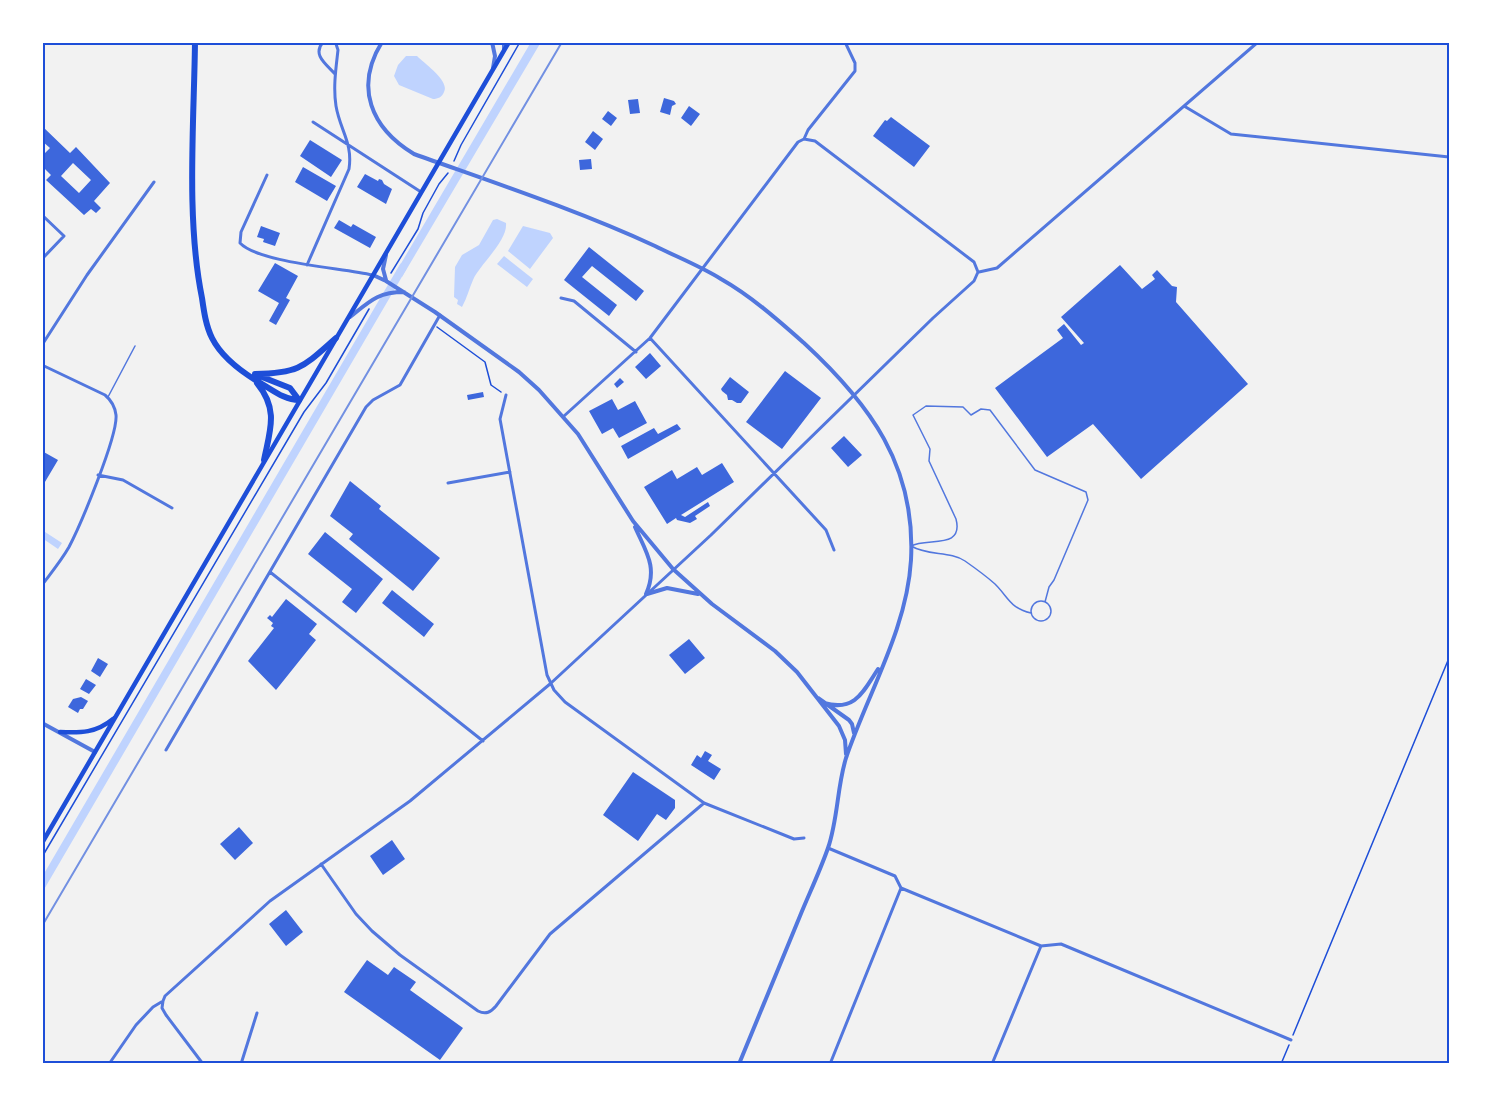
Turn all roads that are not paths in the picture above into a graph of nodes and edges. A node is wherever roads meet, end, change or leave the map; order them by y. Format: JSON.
{"nodes":[{"id":1,"x":195,"y":42,"type":"edge"},
{"id":2,"x":323,"y":42,"type":"edge"},
{"id":3,"x":333,"y":42,"type":"edge"},
{"id":4,"x":382,"y":42,"type":"edge"},
{"id":5,"x":492,"y":42,"type":"edge"},
{"id":6,"x":504,"y":42,"type":"edge"},
{"id":7,"x":509,"y":42,"type":"edge"},
{"id":8,"x":845,"y":42,"type":"edge"},
{"id":9,"x":1258,"y":42,"type":"edge"},
{"id":10,"x":504,"y":51,"type":"junction"},
{"id":11,"x":493,"y":69,"type":"junction"},
{"id":12,"x":335,"y":74,"type":"junction"},
{"id":13,"x":1184,"y":106,"type":"junction"},
{"id":14,"x":313,"y":122,"type":"dead end"},
{"id":15,"x":804,"y":139,"type":"junction"},
{"id":16,"x":350,"y":146,"type":"junction"},
{"id":17,"x":1449,"y":157,"type":"edge"},
{"id":18,"x":267,"y":175,"type":"dead end"},
{"id":19,"x":153,"y":182,"type":"dead end"},
{"id":20,"x":421,"y":192,"type":"junction"},
{"id":21,"x":42,"y":215,"type":"edge"},
{"id":22,"x":386,"y":254,"type":"junction"},
{"id":23,"x":42,"y":259,"type":"edge"},
{"id":24,"x":307,"y":265,"type":"junction"},
{"id":25,"x":703,"y":269,"type":"junction"},
{"id":26,"x":978,"y":272,"type":"junction"},
{"id":27,"x":373,"y":275,"type":"junction"},
{"id":28,"x":386,"y":281,"type":"junction"},
{"id":29,"x":405,"y":292,"type":"junction"},
{"id":30,"x":561,"y":298,"type":"dead end"},
{"id":31,"x":440,"y":315,"type":"junction"},
{"id":32,"x":347,"y":320,"type":"junction"},
{"id":33,"x":336,"y":338,"type":"junction"},
{"id":34,"x":650,"y":338,"type":"junction"},
{"id":35,"x":42,"y":345,"type":"edge"},
{"id":36,"x":135,"y":346,"type":"dead end"},
{"id":37,"x":636,"y":351,"type":"junction"},
{"id":38,"x":42,"y":365,"type":"edge"},
{"id":39,"x":254,"y":376,"type":"junction"},
{"id":40,"x":506,"y":395,"type":"road end"},
{"id":41,"x":855,"y":395,"type":"junction"},
{"id":42,"x":108,"y":397,"type":"junction"},
{"id":43,"x":299,"y":400,"type":"junction"},
{"id":44,"x":564,"y":416,"type":"junction"},
{"id":45,"x":264,"y":460,"type":"junction"},
{"id":46,"x":510,"y":472,"type":"junction"},
{"id":47,"x":774,"y":473,"type":"junction"},
{"id":48,"x":99,"y":475,"type":"junction"},
{"id":49,"x":448,"y":483,"type":"dead end"},
{"id":50,"x":172,"y":508,"type":"dead end"},
{"id":51,"x":633,"y":521,"type":"junction"},
{"id":52,"x":911,"y":546,"type":"junction"},
{"id":53,"x":834,"y":550,"type":"dead end"},
{"id":54,"x":673,"y":569,"type":"junction"},
{"id":55,"x":270,"y":572,"type":"junction"},
{"id":56,"x":42,"y":585,"type":"edge"},
{"id":57,"x":646,"y":594,"type":"junction"},
{"id":58,"x":701,"y":595,"type":"junction"},
{"id":59,"x":1045,"y":602,"type":"junction"},
{"id":60,"x":1031,"y":613,"type":"junction"},
{"id":61,"x":884,"y":661,"type":"junction"},
{"id":62,"x":550,"y":684,"type":"junction"},
{"id":63,"x":824,"y":705,"type":"junction"},
{"id":64,"x":117,"y":715,"type":"junction"},
{"id":65,"x":42,"y":723,"type":"edge"},
{"id":66,"x":60,"y":732,"type":"junction"},
{"id":67,"x":854,"y":737,"type":"junction"},
{"id":68,"x":483,"y":741,"type":"junction"},
{"id":69,"x":166,"y":750,"type":"dead end"},
{"id":70,"x":95,"y":752,"type":"junction"},
{"id":71,"x":845,"y":762,"type":"junction"},
{"id":72,"x":704,"y":803,"type":"junction"},
{"id":73,"x":804,"y":838,"type":"dead end"},
{"id":74,"x":42,"y":843,"type":"edge"},
{"id":75,"x":828,"y":848,"type":"junction"},
{"id":76,"x":321,"y":864,"type":"junction"},
{"id":77,"x":901,"y":888,"type":"junction"},
{"id":78,"x":1041,"y":946,"type":"junction"},
{"id":79,"x":162,"y":1001,"type":"junction"},
{"id":80,"x":256,"y":1013,"type":"dead end"},
{"id":81,"x":1291,"y":1040,"type":"road end"},
{"id":82,"x":109,"y":1064,"type":"edge"},
{"id":83,"x":203,"y":1064,"type":"edge"},
{"id":84,"x":241,"y":1064,"type":"edge"},
{"id":85,"x":739,"y":1064,"type":"edge"},
{"id":86,"x":830,"y":1064,"type":"edge"},
{"id":87,"x":992,"y":1064,"type":"edge"}],
"edges":[{"from":1,"to":39,"type":"highway"},
{"from":2,"to":12,"type":"street"},
{"from":3,"to":12,"type":"street"},
{"from":4,"to":25,"type":"street"},
{"from":5,"to":11,"type":"street"},
{"from":6,"to":10,"type":"street"},
{"from":7,"to":10,"type":"main road"},
{"from":8,"to":15,"type":"street"},
{"from":9,"to":13,"type":"street"},
{"from":10,"to":11,"type":"main road"},
{"from":11,"to":20,"type":"main road"},
{"from":12,"to":16,"type":"street"},
{"from":13,"to":17,"type":"street"},
{"from":13,"to":26,"type":"street"},
{"from":14,"to":16,"type":"street"},
{"from":15,"to":25,"type":"street"},
{"from":15,"to":26,"type":"street"},
{"from":16,"to":20,"type":"street"},
{"from":16,"to":24,"type":"street"},
{"from":18,"to":24,"type":"street"},
{"from":19,"to":35,"type":"street"},
{"from":20,"to":22,"type":"main road"},
{"from":21,"to":23,"type":"street"},
{"from":22,"to":27,"type":"main road"},
{"from":22,"to":28,"type":"street"},
{"from":24,"to":27,"type":"street"},
{"from":25,"to":34,"type":"street"},
{"from":25,"to":41,"type":"street"},
{"from":26,"to":41,"type":"street"},
{"from":27,"to":28,"type":"street"},
{"from":27,"to":32,"type":"main road"},
{"from":28,"to":29,"type":"street"},
{"from":29,"to":31,"type":"street"},
{"from":29,"to":32,"type":"street"},
{"from":30,"to":37,"type":"street"},
{"from":31,"to":44,"type":"street"},
{"from":31,"to":55,"type":"street"},
{"from":32,"to":33,"type":"main road"},
{"from":33,"to":39,"type":"highway"},
{"from":33,"to":43,"type":"main road"},
{"from":34,"to":37,"type":"street"},
{"from":34,"to":47,"type":"street"},
{"from":36,"to":42,"type":"lane"},
{"from":37,"to":44,"type":"street"},
{"from":38,"to":42,"type":"street"},
{"from":39,"to":43,"type":"highway"},
{"from":39,"to":43,"type":"highway"},
{"from":39,"to":45,"type":"highway"},
{"from":40,"to":46,"type":"street"},
{"from":41,"to":47,"type":"street"},
{"from":41,"to":52,"type":"street"},
{"from":42,"to":48,"type":"street"},
{"from":43,"to":45,"type":"main road"},
{"from":44,"to":51,"type":"street"},
{"from":45,"to":64,"type":"main road"},
{"from":46,"to":49,"type":"street"},
{"from":46,"to":62,"type":"street"},
{"from":47,"to":53,"type":"street"},
{"from":47,"to":54,"type":"street"},
{"from":48,"to":50,"type":"street"},
{"from":48,"to":56,"type":"street"},
{"from":51,"to":54,"type":"street"},
{"from":51,"to":57,"type":"street"},
{"from":52,"to":59,"type":"lane"},
{"from":52,"to":60,"type":"lane"},
{"from":52,"to":61,"type":"street"},
{"from":54,"to":57,"type":"street"},
{"from":54,"to":58,"type":"street"},
{"from":55,"to":68,"type":"street"},
{"from":55,"to":69,"type":"street"},
{"from":57,"to":58,"type":"street"},
{"from":57,"to":62,"type":"street"},
{"from":58,"to":63,"type":"street"},
{"from":59,"to":60,"type":"lane"},
{"from":59,"to":60,"type":"lane"},
{"from":61,"to":63,"type":"street"},
{"from":61,"to":67,"type":"street"},
{"from":62,"to":68,"type":"street"},
{"from":62,"to":72,"type":"street"},
{"from":63,"to":67,"type":"street"},
{"from":63,"to":71,"type":"street"},
{"from":64,"to":66,"type":"main road"},
{"from":64,"to":70,"type":"main road"},
{"from":65,"to":66,"type":"street"},
{"from":66,"to":70,"type":"street"},
{"from":67,"to":71,"type":"street"},
{"from":68,"to":76,"type":"street"},
{"from":70,"to":74,"type":"main road"},
{"from":71,"to":75,"type":"street"},
{"from":72,"to":73,"type":"street"},
{"from":72,"to":76,"type":"street"},
{"from":75,"to":77,"type":"street"},
{"from":75,"to":85,"type":"street"},
{"from":76,"to":79,"type":"street"},
{"from":77,"to":78,"type":"street"},
{"from":77,"to":86,"type":"street"},
{"from":78,"to":81,"type":"street"},
{"from":78,"to":87,"type":"street"},
{"from":79,"to":82,"type":"street"},
{"from":79,"to":83,"type":"street"},
{"from":80,"to":84,"type":"street"}]}
